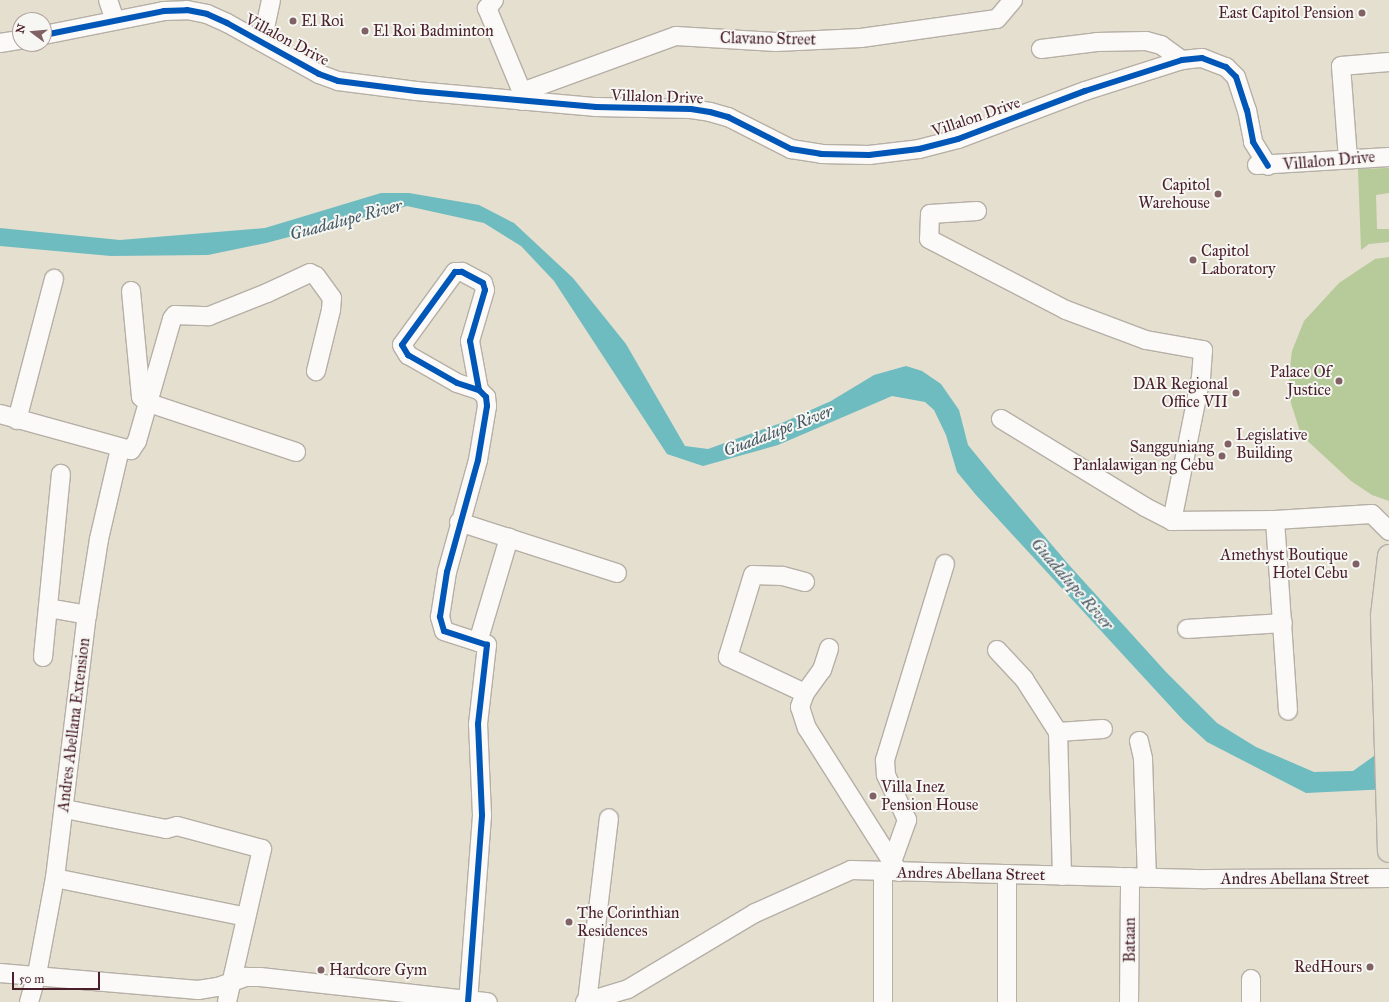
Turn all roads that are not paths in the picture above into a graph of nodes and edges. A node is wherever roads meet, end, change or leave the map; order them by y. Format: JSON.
{"nodes":[{"id":1,"x":108,"y":0,"type":"edge"},
{"id":2,"x":271,"y":0,"type":"edge"},
{"id":3,"x":494,"y":0,"type":"edge"},
{"id":4,"x":1013,"y":0,"type":"edge"},
{"id":5,"x":164,"y":6,"type":"edge"},
{"id":6,"x":115,"y":20,"type":"junction"},
{"id":7,"x":52,"y":33,"type":"edge"},
{"id":8,"x":12,"y":41,"type":"edge"},
{"id":9,"x":262,"y":42,"type":"junction"},
{"id":10,"x":0,"y":43,"type":"edge"},
{"id":11,"x":1041,"y":49,"type":"dead end"},
{"id":12,"x":1182,"y":60,"type":"junction"},
{"id":13,"x":1389,"y":62,"type":"edge"},
{"id":14,"x":522,"y":96,"type":"junction"},
{"id":15,"x":1389,"y":157,"type":"edge"},
{"id":16,"x":1348,"y":159,"type":"junction"},
{"id":17,"x":977,"y":212,"type":"dead end"},
{"id":18,"x":54,"y":279,"type":"dead end"},
{"id":19,"x":131,"y":291,"type":"dead end"},
{"id":20,"x":316,"y":371,"type":"dead end"},
{"id":21,"x":479,"y":390,"type":"junction"},
{"id":22,"x":149,"y":403,"type":"junction"},
{"id":23,"x":0,"y":414,"type":"edge"},
{"id":24,"x":1001,"y":419,"type":"dead end"},
{"id":25,"x":17,"y":420,"type":"junction"},
{"id":26,"x":120,"y":449,"type":"junction"},
{"id":27,"x":296,"y":452,"type":"dead end"},
{"id":28,"x":61,"y":474,"type":"dead end"},
{"id":29,"x":1275,"y":520,"type":"junction"},
{"id":30,"x":1172,"y":521,"type":"junction"},
{"id":31,"x":459,"y":522,"type":"junction"},
{"id":32,"x":1389,"y":531,"type":"edge"},
{"id":33,"x":509,"y":538,"type":"junction"},
{"id":34,"x":1389,"y":556,"type":"edge"},
{"id":35,"x":945,"y":564,"type":"dead end"},
{"id":36,"x":617,"y":573,"type":"dead end"},
{"id":37,"x":805,"y":582,"type":"dead end"},
{"id":38,"x":48,"y":608,"type":"junction"},
{"id":39,"x":87,"y":615,"type":"junction"},
{"id":40,"x":1283,"y":623,"type":"junction"},
{"id":41,"x":1187,"y":629,"type":"dead end"},
{"id":42,"x":478,"y":642,"type":"junction"},
{"id":43,"x":829,"y":648,"type":"dead end"},
{"id":44,"x":997,"y":650,"type":"dead end"},
{"id":45,"x":42,"y":657,"type":"dead end"},
{"id":46,"x":805,"y":693,"type":"junction"},
{"id":47,"x":1288,"y":711,"type":"dead end"},
{"id":48,"x":1103,"y":729,"type":"dead end"},
{"id":49,"x":1058,"y":732,"type":"junction"},
{"id":50,"x":1139,"y":741,"type":"dead end"},
{"id":51,"x":65,"y":809,"type":"junction"},
{"id":52,"x":609,"y":818,"type":"dead end"},
{"id":53,"x":1389,"y":851,"type":"edge"},
{"id":54,"x":891,"y":868,"type":"junction"},
{"id":55,"x":1007,"y":874,"type":"junction"},
{"id":56,"x":1062,"y":876,"type":"junction"},
{"id":57,"x":55,"y":878,"type":"junction"},
{"id":58,"x":1138,"y":878,"type":"junction"},
{"id":59,"x":1389,"y":878,"type":"edge"},
{"id":60,"x":246,"y":916,"type":"junction"},
{"id":61,"x":0,"y":972,"type":"edge"},
{"id":62,"x":37,"y":974,"type":"junction"},
{"id":63,"x":1251,"y":979,"type":"dead end"},
{"id":64,"x":232,"y":980,"type":"junction"},
{"id":65,"x":405,"y":998,"type":"edge"},
{"id":66,"x":468,"y":1001,"type":"edge"},
{"id":67,"x":28,"y":1002,"type":"edge"},
{"id":68,"x":227,"y":1002,"type":"edge"},
{"id":69,"x":488,"y":1002,"type":"edge"},
{"id":70,"x":586,"y":1002,"type":"edge"},
{"id":71,"x":883,"y":1002,"type":"edge"},
{"id":72,"x":1007,"y":1002,"type":"edge"},
{"id":73,"x":1129,"y":1002,"type":"edge"},
{"id":74,"x":1251,"y":1002,"type":"edge"}],
"edges":[{"from":1,"to":6,"type":"street"},
{"from":2,"to":9,"type":"street"},
{"from":3,"to":14,"type":"street"},
{"from":4,"to":14,"type":"street","name":"Clavano Street"},
{"from":5,"to":6,"type":"street","name":"Villalon Drive"},
{"from":5,"to":9,"type":"street","name":"Villalon Drive"},
{"from":6,"to":7,"type":"street","name":"Villalon Drive"},
{"from":8,"to":10,"type":"street"},
{"from":9,"to":14,"type":"street","name":"Villalon Drive"},
{"from":11,"to":12,"type":"street"},
{"from":12,"to":14,"type":"street","name":"Villalon Drive"},
{"from":12,"to":16,"type":"street","name":"Villalon Drive"},
{"from":13,"to":16,"type":"street"},
{"from":15,"to":16,"type":"street","name":"Villalon Drive"},
{"from":17,"to":30,"type":"street"},
{"from":18,"to":25,"type":"street"},
{"from":19,"to":22,"type":"street"},
{"from":20,"to":22,"type":"street"},
{"from":21,"to":21,"type":"street"},
{"from":21,"to":31,"type":"street"},
{"from":22,"to":26,"type":"street"},
{"from":22,"to":27,"type":"street"},
{"from":23,"to":25,"type":"street"},
{"from":24,"to":30,"type":"street"},
{"from":25,"to":26,"type":"street"},
{"from":26,"to":39,"type":"street","name":"Andres Abellana Extension"},
{"from":28,"to":38,"type":"street"},
{"from":29,"to":30,"type":"street"},
{"from":29,"to":32,"type":"street"},
{"from":29,"to":40,"type":"street"},
{"from":31,"to":33,"type":"street"},
{"from":31,"to":42,"type":"street"},
{"from":33,"to":36,"type":"street"},
{"from":33,"to":42,"type":"street"},
{"from":34,"to":53,"type":"main road"},
{"from":35,"to":54,"type":"street"},
{"from":37,"to":46,"type":"street"},
{"from":38,"to":39,"type":"street"},
{"from":38,"to":45,"type":"street"},
{"from":39,"to":51,"type":"street","name":"Andres Abellana Extension"},
{"from":40,"to":41,"type":"street"},
{"from":40,"to":47,"type":"street"},
{"from":42,"to":66,"type":"street"},
{"from":43,"to":46,"type":"street"},
{"from":44,"to":49,"type":"street"},
{"from":46,"to":54,"type":"street"},
{"from":48,"to":49,"type":"street"},
{"from":49,"to":56,"type":"street"},
{"from":50,"to":58,"type":"street","name":"Bataan"},
{"from":51,"to":57,"type":"street","name":"Andres Abellana Extension"},
{"from":51,"to":60,"type":"street"},
{"from":52,"to":70,"type":"street"},
{"from":54,"to":55,"type":"street","name":"Andres Abellana Street"},
{"from":54,"to":70,"type":"street","name":"Andres Abellana Street"},
{"from":54,"to":71,"type":"street"},
{"from":55,"to":56,"type":"street","name":"Andres Abellana Street"},
{"from":55,"to":72,"type":"street"},
{"from":56,"to":58,"type":"street","name":"Andres Abellana Street"},
{"from":57,"to":60,"type":"street"},
{"from":57,"to":62,"type":"street","name":"Andres Abellana Extension"},
{"from":58,"to":59,"type":"street","name":"Andres Abellana Street"},
{"from":58,"to":73,"type":"street","name":"Bataan"},
{"from":60,"to":64,"type":"street"},
{"from":61,"to":62,"type":"street"},
{"from":62,"to":64,"type":"street"},
{"from":62,"to":67,"type":"street","name":"Andres Abellana Extension"},
{"from":63,"to":74,"type":"street"},
{"from":64,"to":65,"type":"street"},
{"from":64,"to":68,"type":"street"},
{"from":65,"to":66,"type":"street"},
{"from":66,"to":69,"type":"street"}]}
